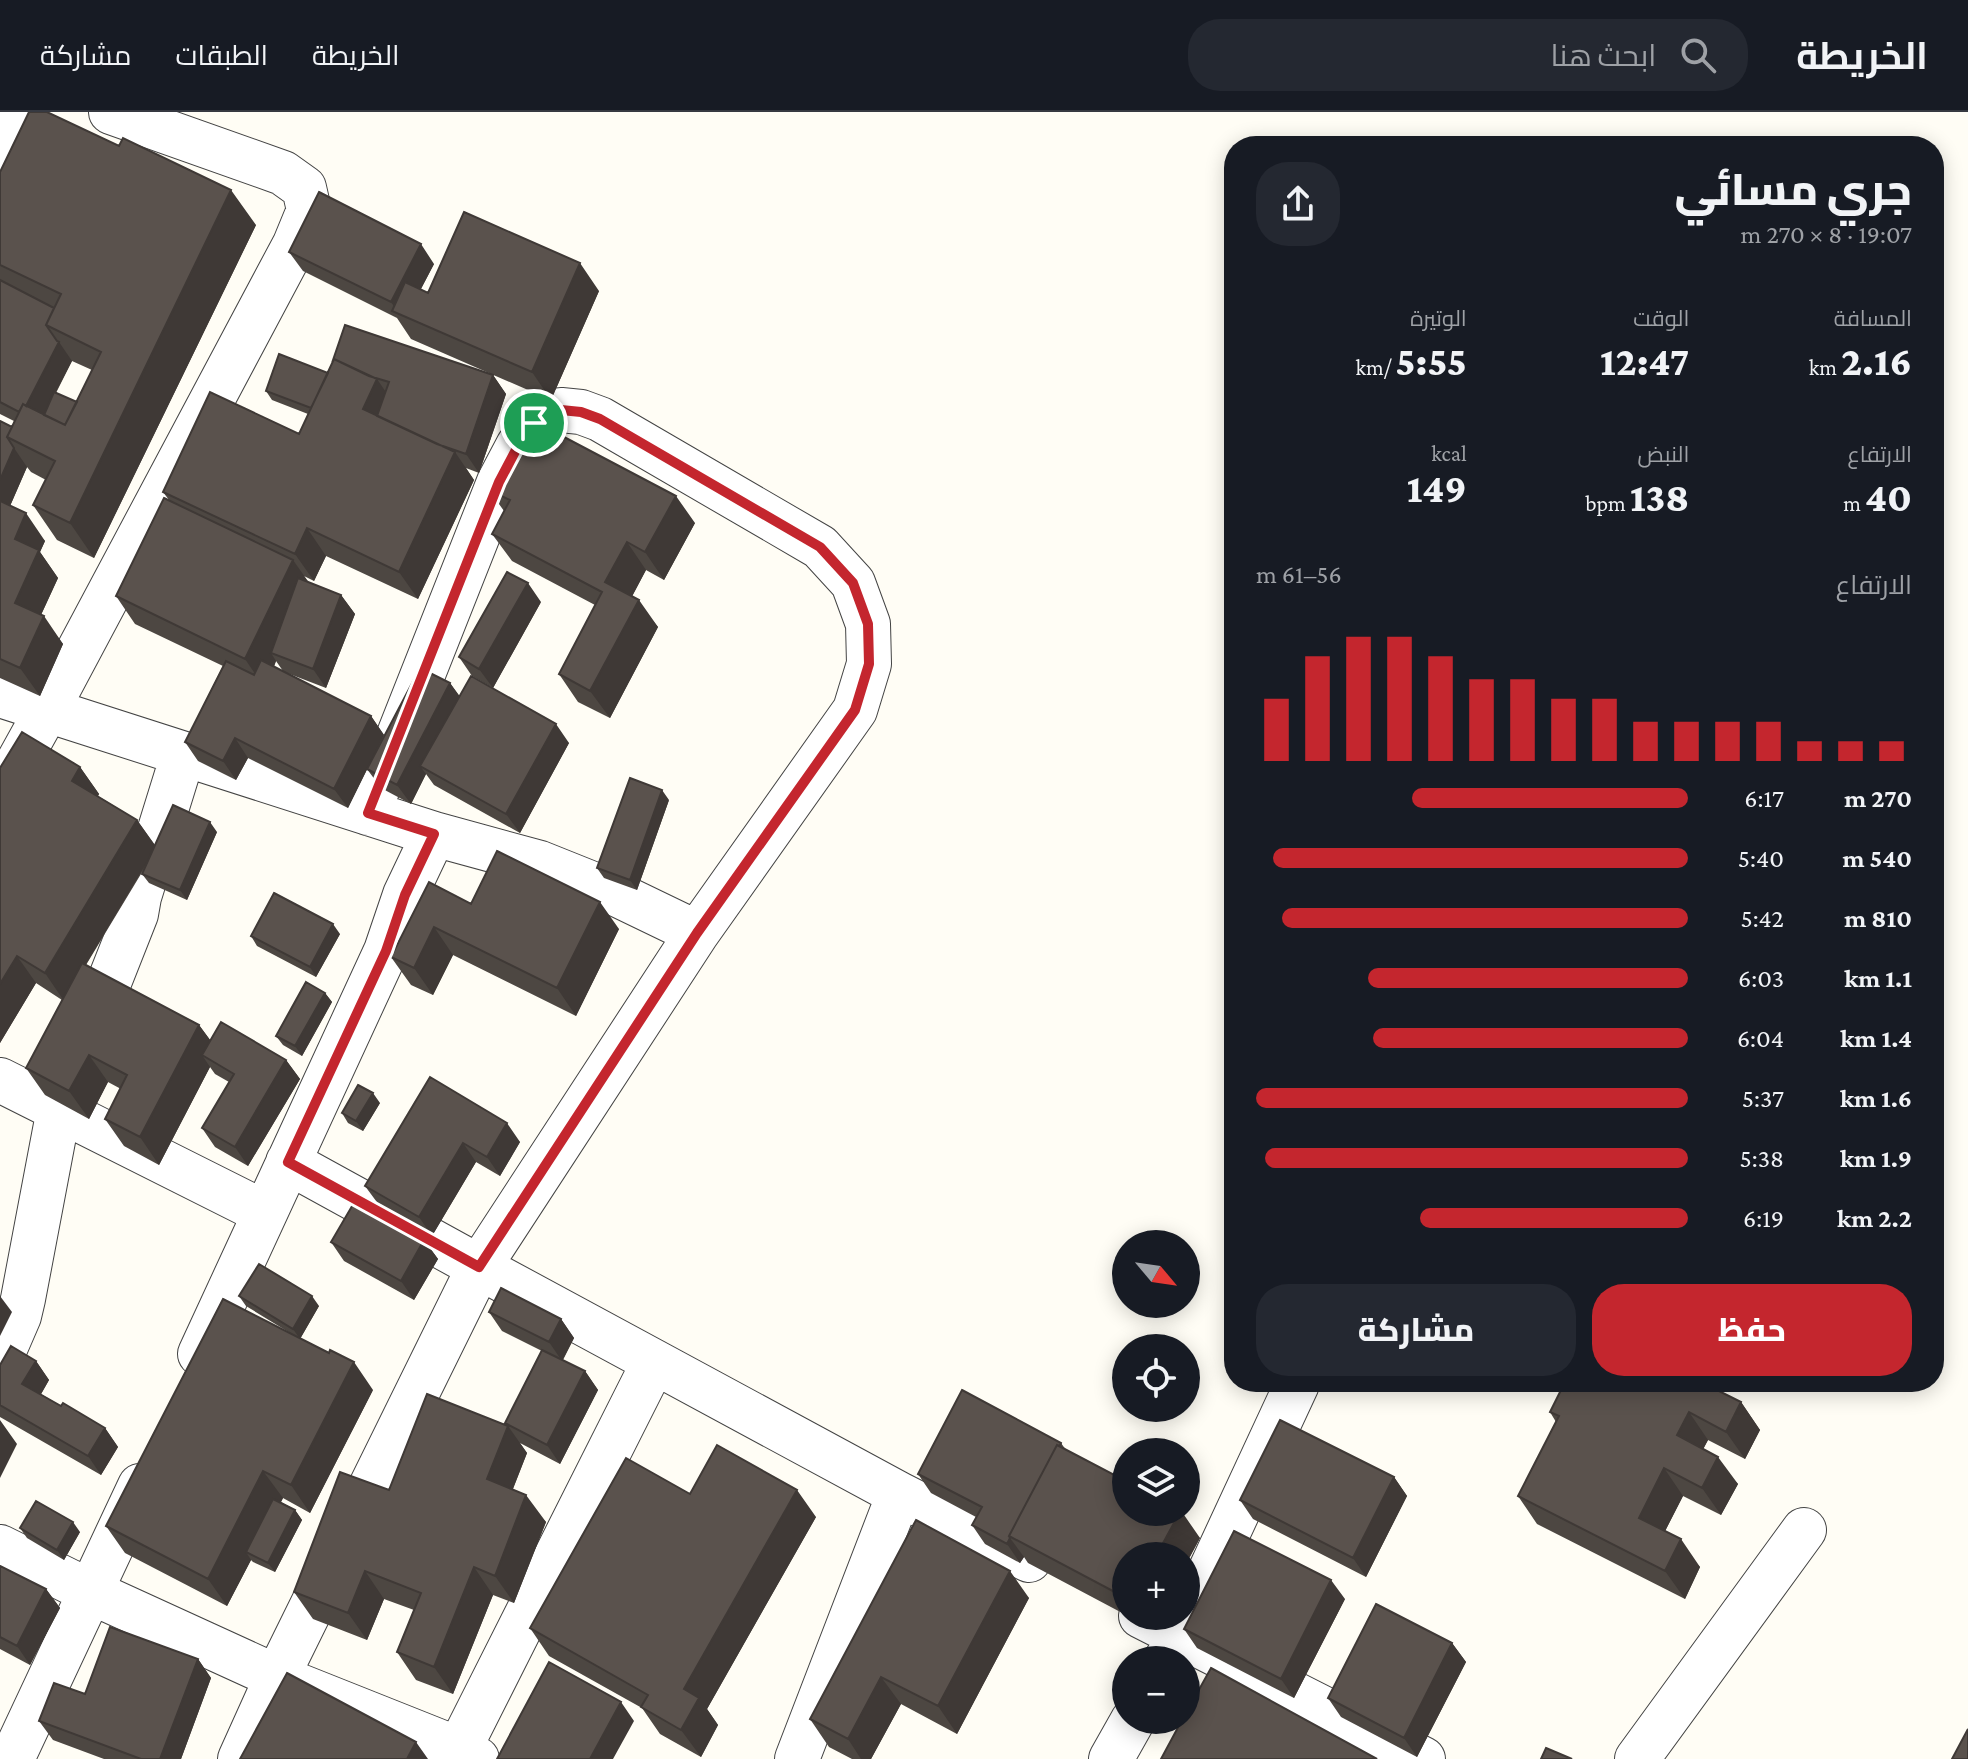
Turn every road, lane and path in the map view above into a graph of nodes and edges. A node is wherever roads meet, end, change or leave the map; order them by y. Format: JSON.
{"nodes":[{"id":1,"x":16,"y":112,"type":"edge"},
{"id":2,"x":111,"y":112,"type":"edge"},
{"id":3,"x":0,"y":157,"type":"edge"},
{"id":4,"x":0,"y":695,"type":"edge"},
{"id":5,"x":47,"y":710,"type":"junction"},
{"id":6,"x":183,"y":755,"type":"junction"},
{"id":7,"x":0,"y":795,"type":"edge"},
{"id":8,"x":368,"y":813,"type":"junction"},
{"id":9,"x":434,"y":834,"type":"junction"},
{"id":10,"x":697,"y":933,"type":"junction"},
{"id":11,"x":0,"y":1080,"type":"edge"},
{"id":12,"x":59,"y":1109,"type":"junction"},
{"id":13,"x":288,"y":1162,"type":"junction"},
{"id":14,"x":265,"y":1213,"type":"junction"},
{"id":15,"x":479,"y":1267,"type":"junction"},
{"id":16,"x":0,"y":1360,"type":"edge"},
{"id":17,"x":654,"y":1362,"type":"junction"},
{"id":18,"x":1293,"y":1392,"type":"edge"},
{"id":19,"x":181,"y":1396,"type":"edge"},
{"id":20,"x":155,"y":1452,"type":"edge"},
{"id":21,"x":899,"y":1494,"type":"junction"},
{"id":22,"x":1804,"y":1530,"type":"dead end"},
{"id":23,"x":0,"y":1547,"type":"edge"},
{"id":24,"x":1069,"y":1580,"type":"edge"},
{"id":25,"x":91,"y":1592,"type":"junction"},
{"id":26,"x":1151,"y":1630,"type":"edge"},
{"id":27,"x":1171,"y":1646,"type":"edge"},
{"id":28,"x":1174,"y":1646,"type":"edge"},
{"id":29,"x":1200,"y":1660,"type":"edge"},
{"id":30,"x":277,"y":1677,"type":"junction"},
{"id":31,"x":1125,"y":1734,"type":"edge"},
{"id":32,"x":463,"y":1756,"type":"edge"},
{"id":33,"x":12,"y":1759,"type":"edge"},
{"id":34,"x":240,"y":1759,"type":"edge"},
{"id":35,"x":797,"y":1759,"type":"edge"},
{"id":36,"x":1111,"y":1759,"type":"edge"},
{"id":37,"x":1423,"y":1759,"type":"edge"},
{"id":38,"x":1637,"y":1759,"type":"edge"}],
"edges":[{"from":1,"to":3,"type":"street"},
{"from":2,"to":5,"type":"street"},
{"from":4,"to":5,"type":"street"},
{"from":5,"to":6,"type":"street"},
{"from":5,"to":7,"type":"street"},
{"from":6,"to":8,"type":"street"},
{"from":6,"to":12,"type":"street"},
{"from":8,"to":9,"type":"street"},
{"from":8,"to":10,"type":"street"},
{"from":9,"to":10,"type":"street"},
{"from":9,"to":13,"type":"street"},
{"from":10,"to":15,"type":"street"},
{"from":11,"to":12,"type":"street"},
{"from":12,"to":14,"type":"street"},
{"from":12,"to":16,"type":"street"},
{"from":13,"to":14,"type":"street"},
{"from":13,"to":15,"type":"street"},
{"from":14,"to":19,"type":"street"},
{"from":15,"to":17,"type":"street"},
{"from":15,"to":30,"type":"street"},
{"from":17,"to":21,"type":"street"},
{"from":17,"to":32,"type":"street"},
{"from":18,"to":28,"type":"street"},
{"from":20,"to":25,"type":"street"},
{"from":21,"to":24,"type":"street"},
{"from":21,"to":35,"type":"street"},
{"from":22,"to":38,"type":"street"},
{"from":23,"to":25,"type":"street"},
{"from":25,"to":30,"type":"street"},
{"from":25,"to":33,"type":"street"},
{"from":26,"to":27,"type":"street"},
{"from":29,"to":37,"type":"street"},
{"from":30,"to":32,"type":"street"},
{"from":30,"to":34,"type":"street"},
{"from":31,"to":36,"type":"street"}]}
